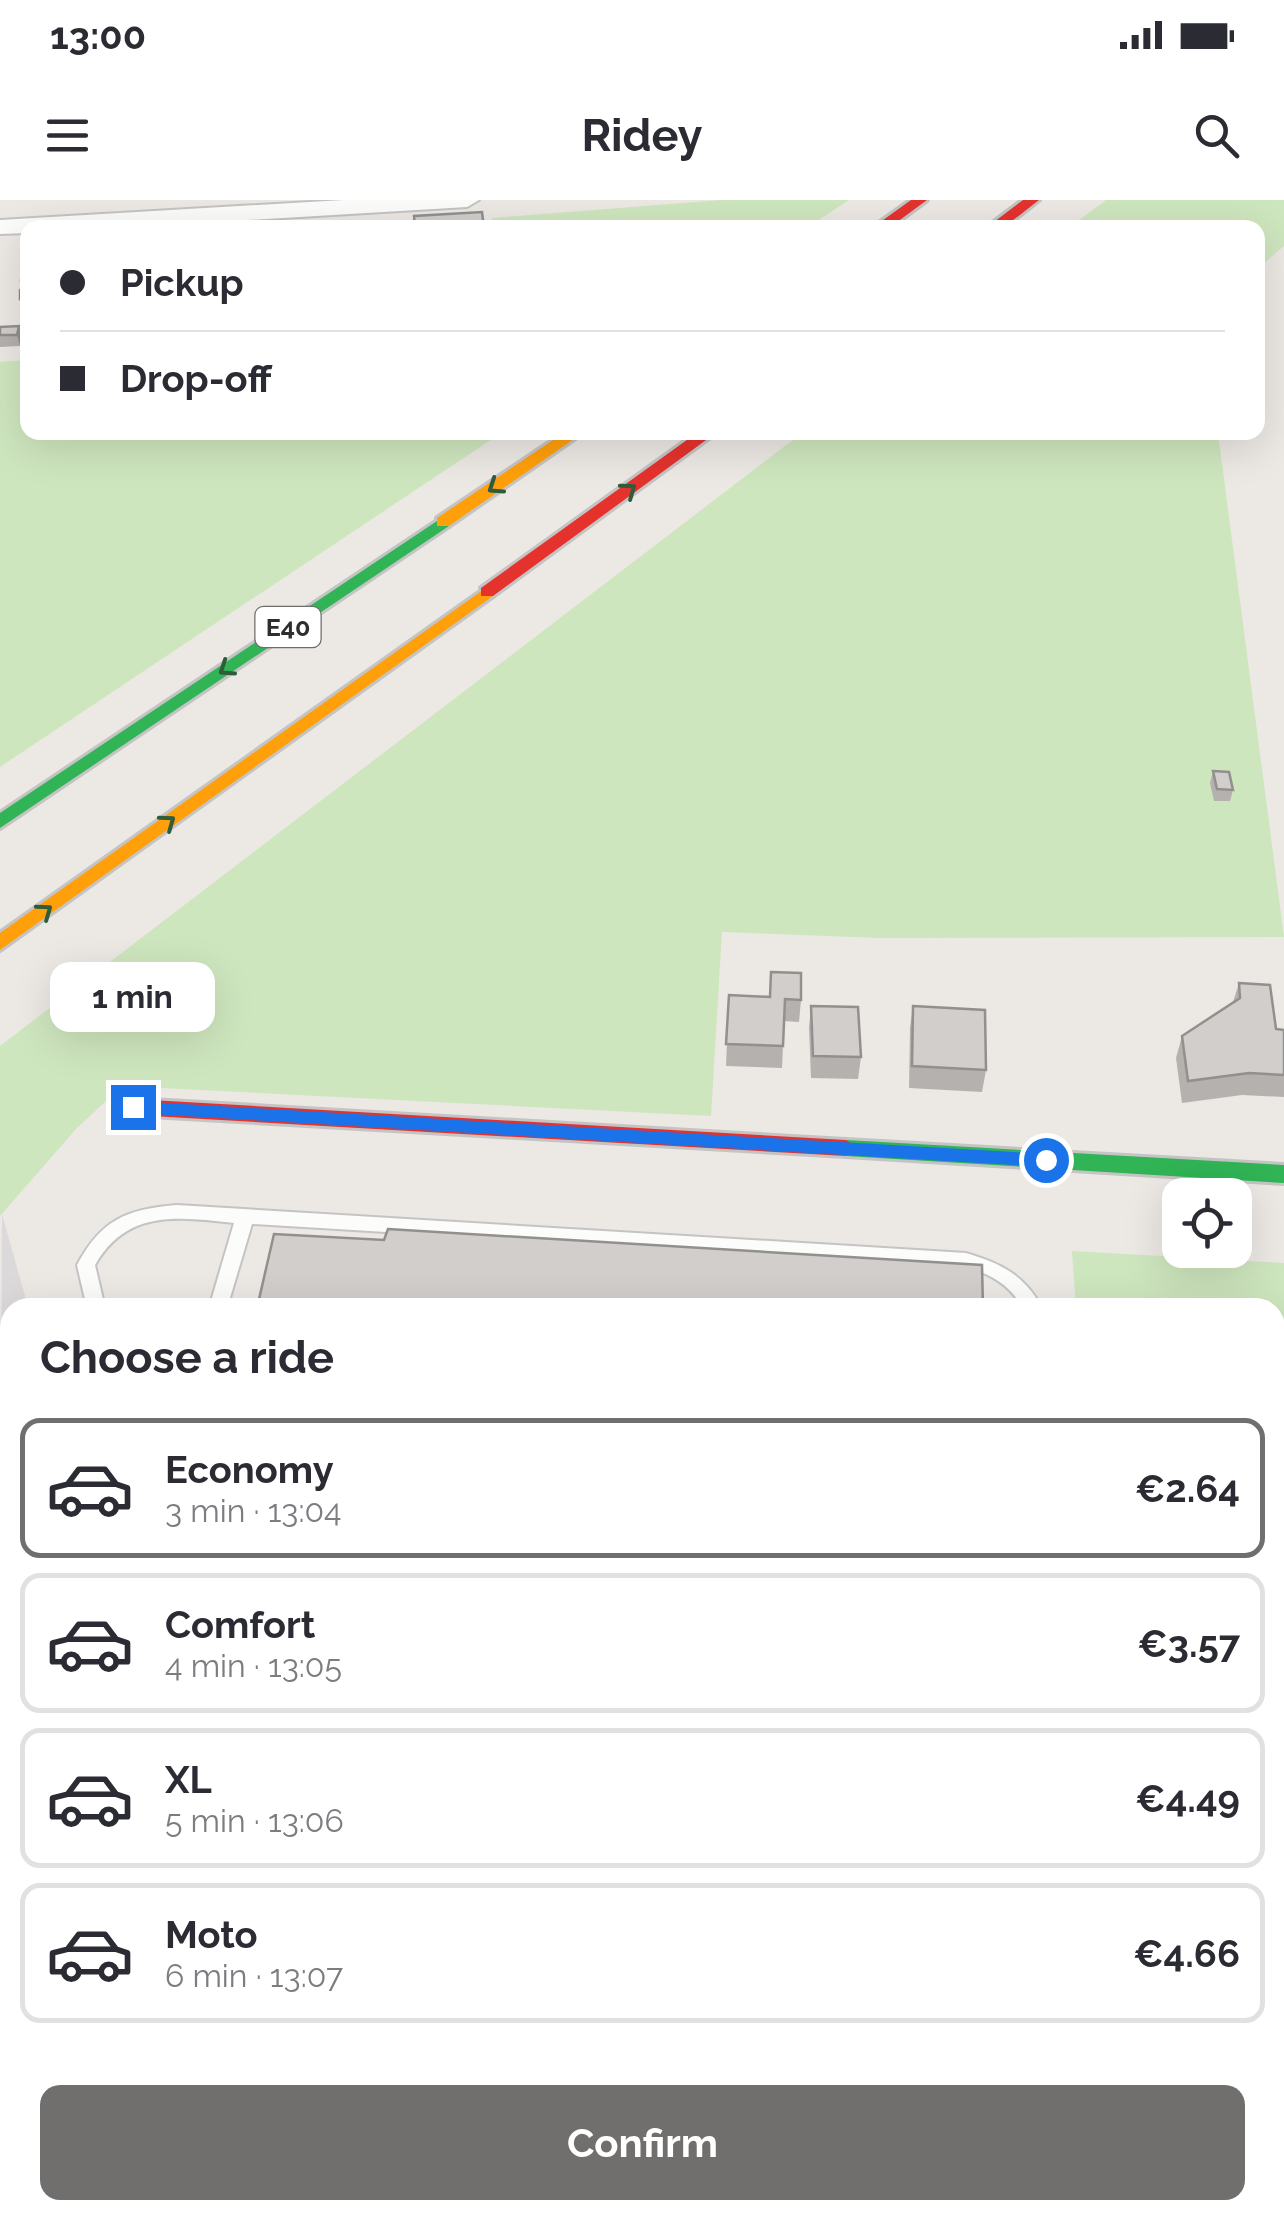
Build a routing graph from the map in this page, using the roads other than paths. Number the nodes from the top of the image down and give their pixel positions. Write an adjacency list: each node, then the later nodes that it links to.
1 (466, 200): 4 (street)
2 (920, 200): 6 (main road)
3 (1032, 200): 7 (main road)
4 (183, 215): 5 (street)
5 (107, 220)
6 (891, 220)
7 (1005, 220)
8 (564, 440): 10 (main road, E40, one-way to 10)
9 (698, 440): 11 (main road, one-way to 9)
10 (0, 822)
11 (0, 943)
12 (133, 1107): 13 (main road)
13 (1284, 1174)
14 (246, 1216): 15 (lane); 16 (lane); 17 (lane)
15 (94, 1298)
16 (221, 1298)
17 (1026, 1298)

